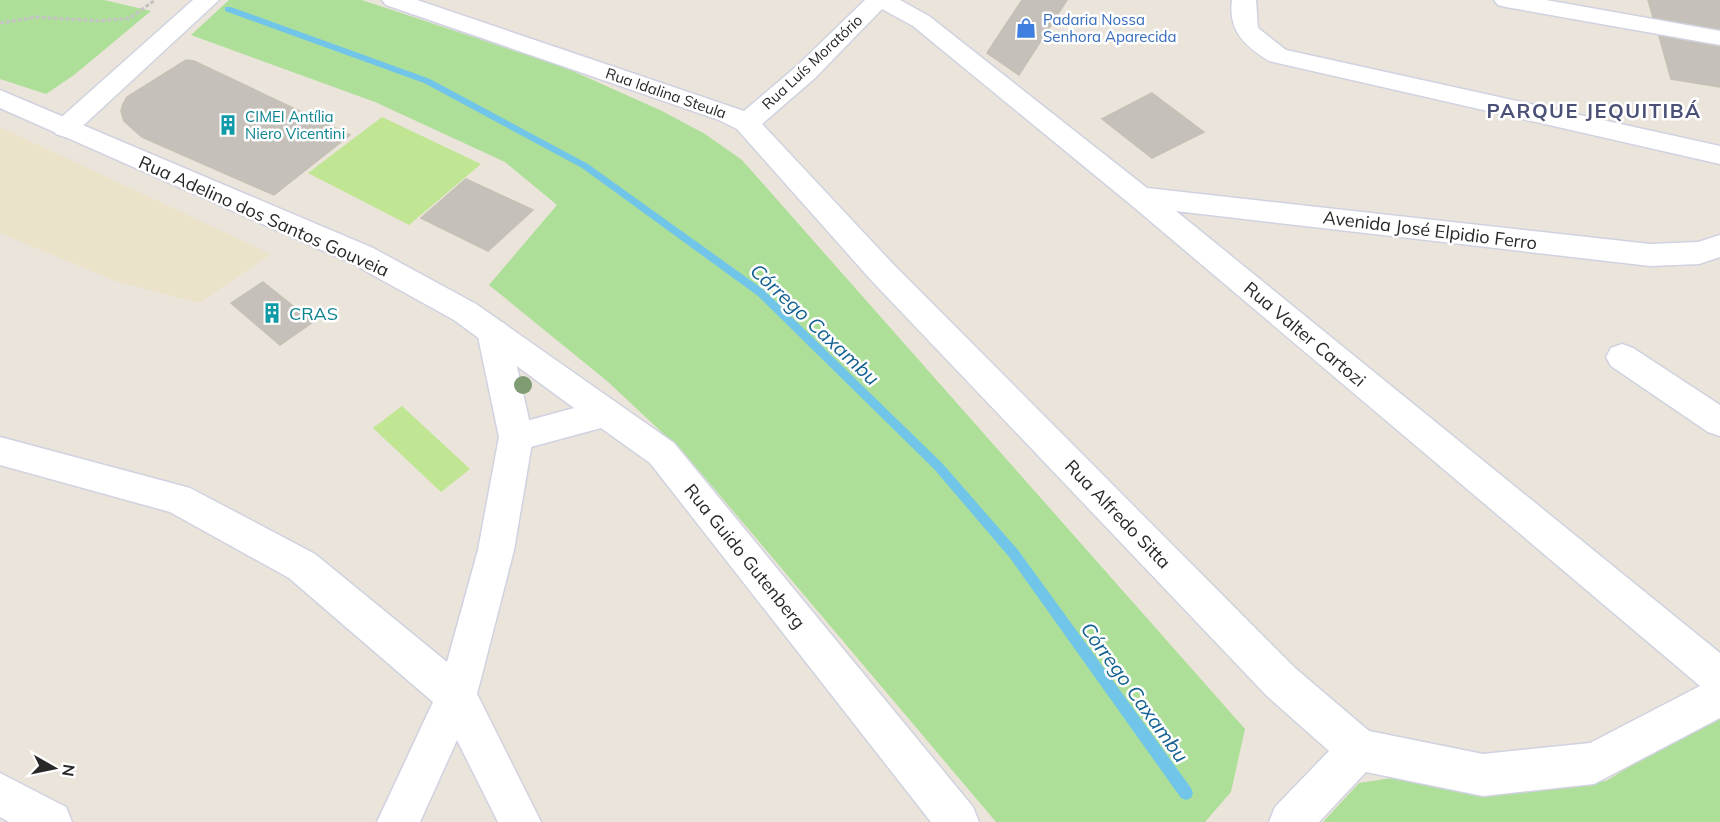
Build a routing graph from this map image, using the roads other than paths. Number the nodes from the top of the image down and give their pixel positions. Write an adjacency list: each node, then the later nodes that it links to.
1 (207, 0): 10 (street)
2 (394, 0): 9 (street, Rua Idalina Steula)
3 (878, 0): 9 (street, Rua Luís Moratório)
4 (883, 0): 12 (street, Rua Valter Cartozi)
5 (1244, 0): 11 (street)
6 (1506, 0): 7 (street)
7 (1720, 38)
8 (0, 98): 10 (street, Rua Adelino dos Santos Gouveia)
9 (746, 123): 14 (street, Rua Idalina Steula)
10 (65, 128): 15 (street, Rua Adelino dos Santos Gouveia)
11 (1720, 155)
12 (1140, 197): 13 (street, Avenida José Elpidio Ferro); 21 (street, Rua Valter Cartozi)
13 (1720, 246)
14 (882, 272): 24 (street, Rua Alfredo Sitta)
15 (493, 332): 17 (street, Rua Guido Gutenberg); 19 (street)
16 (1622, 357): 18 (street)
17 (605, 413): 19 (street); 29 (street, Rua Guido Gutenberg)
18 (1720, 422)
19 (516, 437): 22 (street)
20 (0, 451): 22 (street)
21 (1720, 678)
22 (456, 696): 27 (street); 28 (street)
23 (1720, 697): 24 (street, Rua Alfredo Sitta)
24 (1359, 750): 30 (street)
25 (0, 794): 26 (street)
26 (51, 822)
27 (398, 822)
28 (520, 822)
29 (958, 822)
30 (1290, 822)

